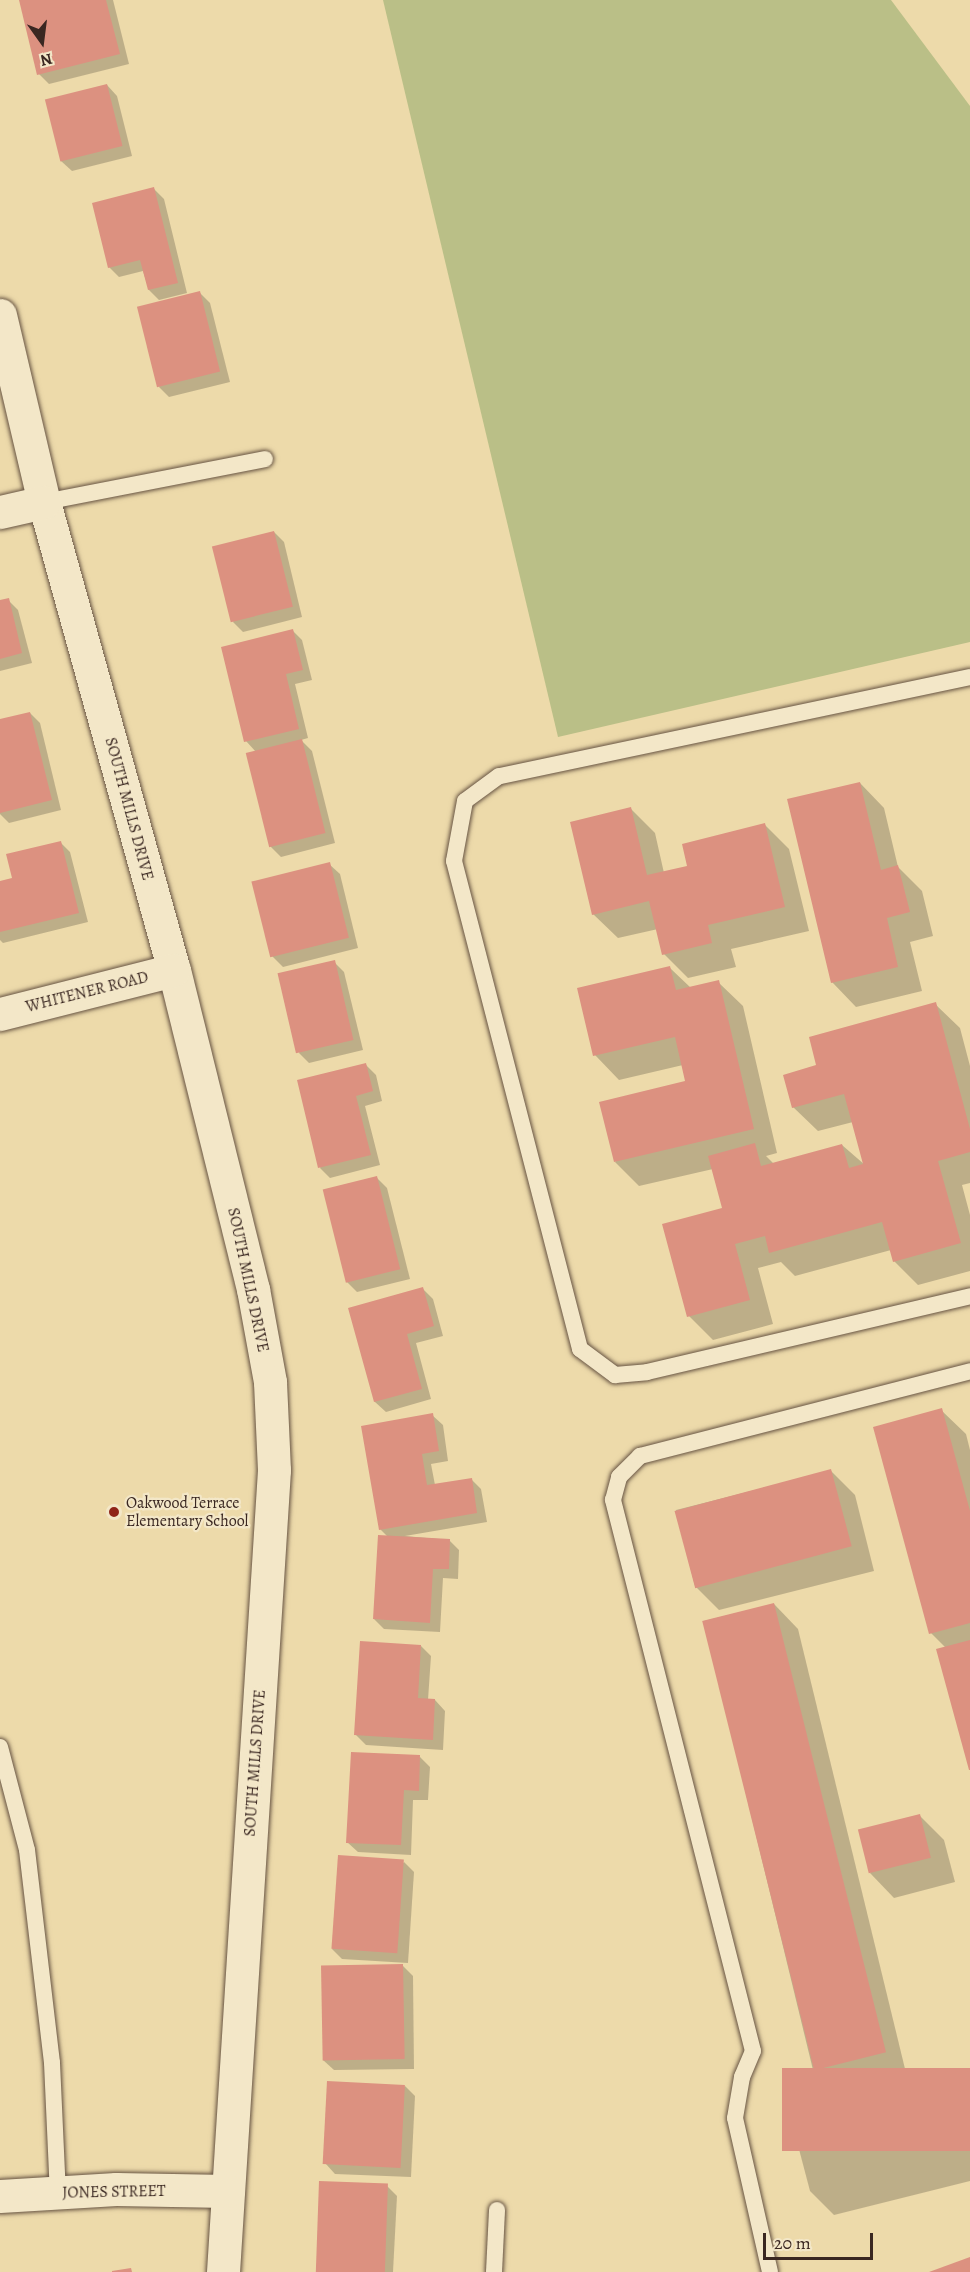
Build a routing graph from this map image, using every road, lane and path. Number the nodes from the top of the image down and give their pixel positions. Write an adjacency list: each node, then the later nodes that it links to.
1 (0, 315): 3 (street, SOUTH MILLS DRIVE)
2 (265, 459): 3 (lane)
3 (44, 501): 4 (street); 6 (street, SOUTH MILLS DRIVE)
4 (0, 512)
5 (970, 677): 8 (lane)
6 (174, 970): 7 (street, WHITENER ROAD); 11 (street, SOUTH MILLS DRIVE)
7 (0, 1014)
8 (970, 1296)
9 (970, 1371): 17 (lane)
10 (0, 1747): 12 (lane)
11 (228, 2191): 12 (street, JONES STREET); 15 (street, SOUTH MILLS DRIVE)
12 (58, 2193): 13 (street, JONES STREET)
13 (0, 2196)
14 (497, 2210): 16 (lane)
15 (223, 2272)
16 (494, 2272)
17 (770, 2272)

